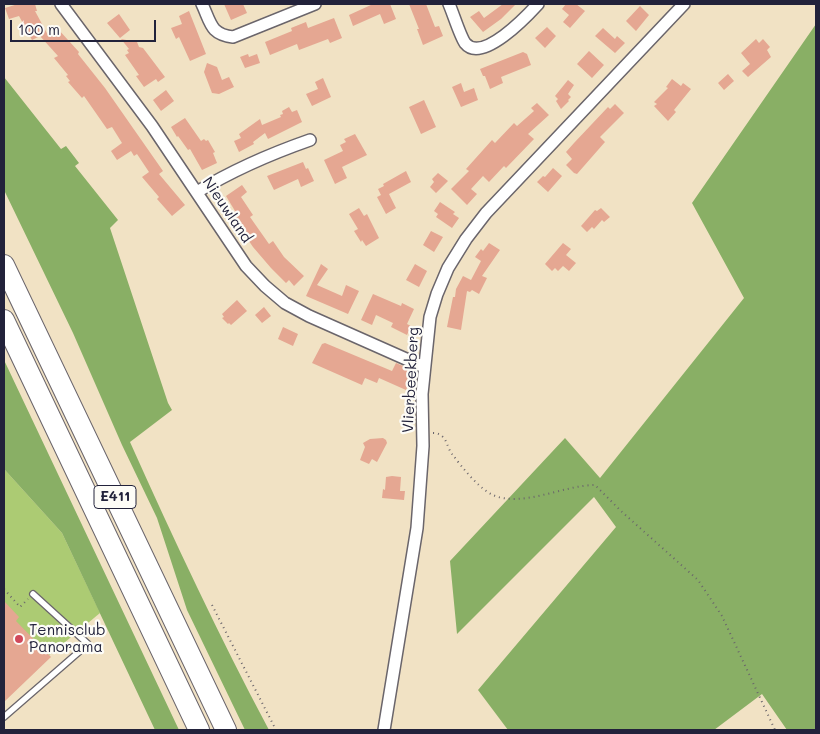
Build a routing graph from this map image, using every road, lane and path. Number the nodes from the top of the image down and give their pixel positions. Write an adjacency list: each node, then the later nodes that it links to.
1 (61, 4): 8 (street, Nieuwland)
2 (202, 4): 3 (street)
3 (315, 4)
4 (449, 4): 5 (street)
5 (538, 4)
6 (684, 4): 11 (street, Vlierbeekberg)
7 (310, 140): 8 (street)
8 (197, 192): 11 (street, Nieuwland)
9 (4, 265): 18 (highway, E411)
10 (4, 320): 17 (highway, E411)
11 (424, 366): 12 (street, Vlierbeekberg)
12 (423, 434): 20 (street, Vlierbeekberg); 21 (path)
13 (4, 588): 14 (path)
14 (33, 594): 16 (lane)
15 (212, 605): 19 (path)
16 (4, 717)
17 (199, 730)
18 (226, 730)
19 (276, 730)
20 (384, 730)
21 (775, 730)

